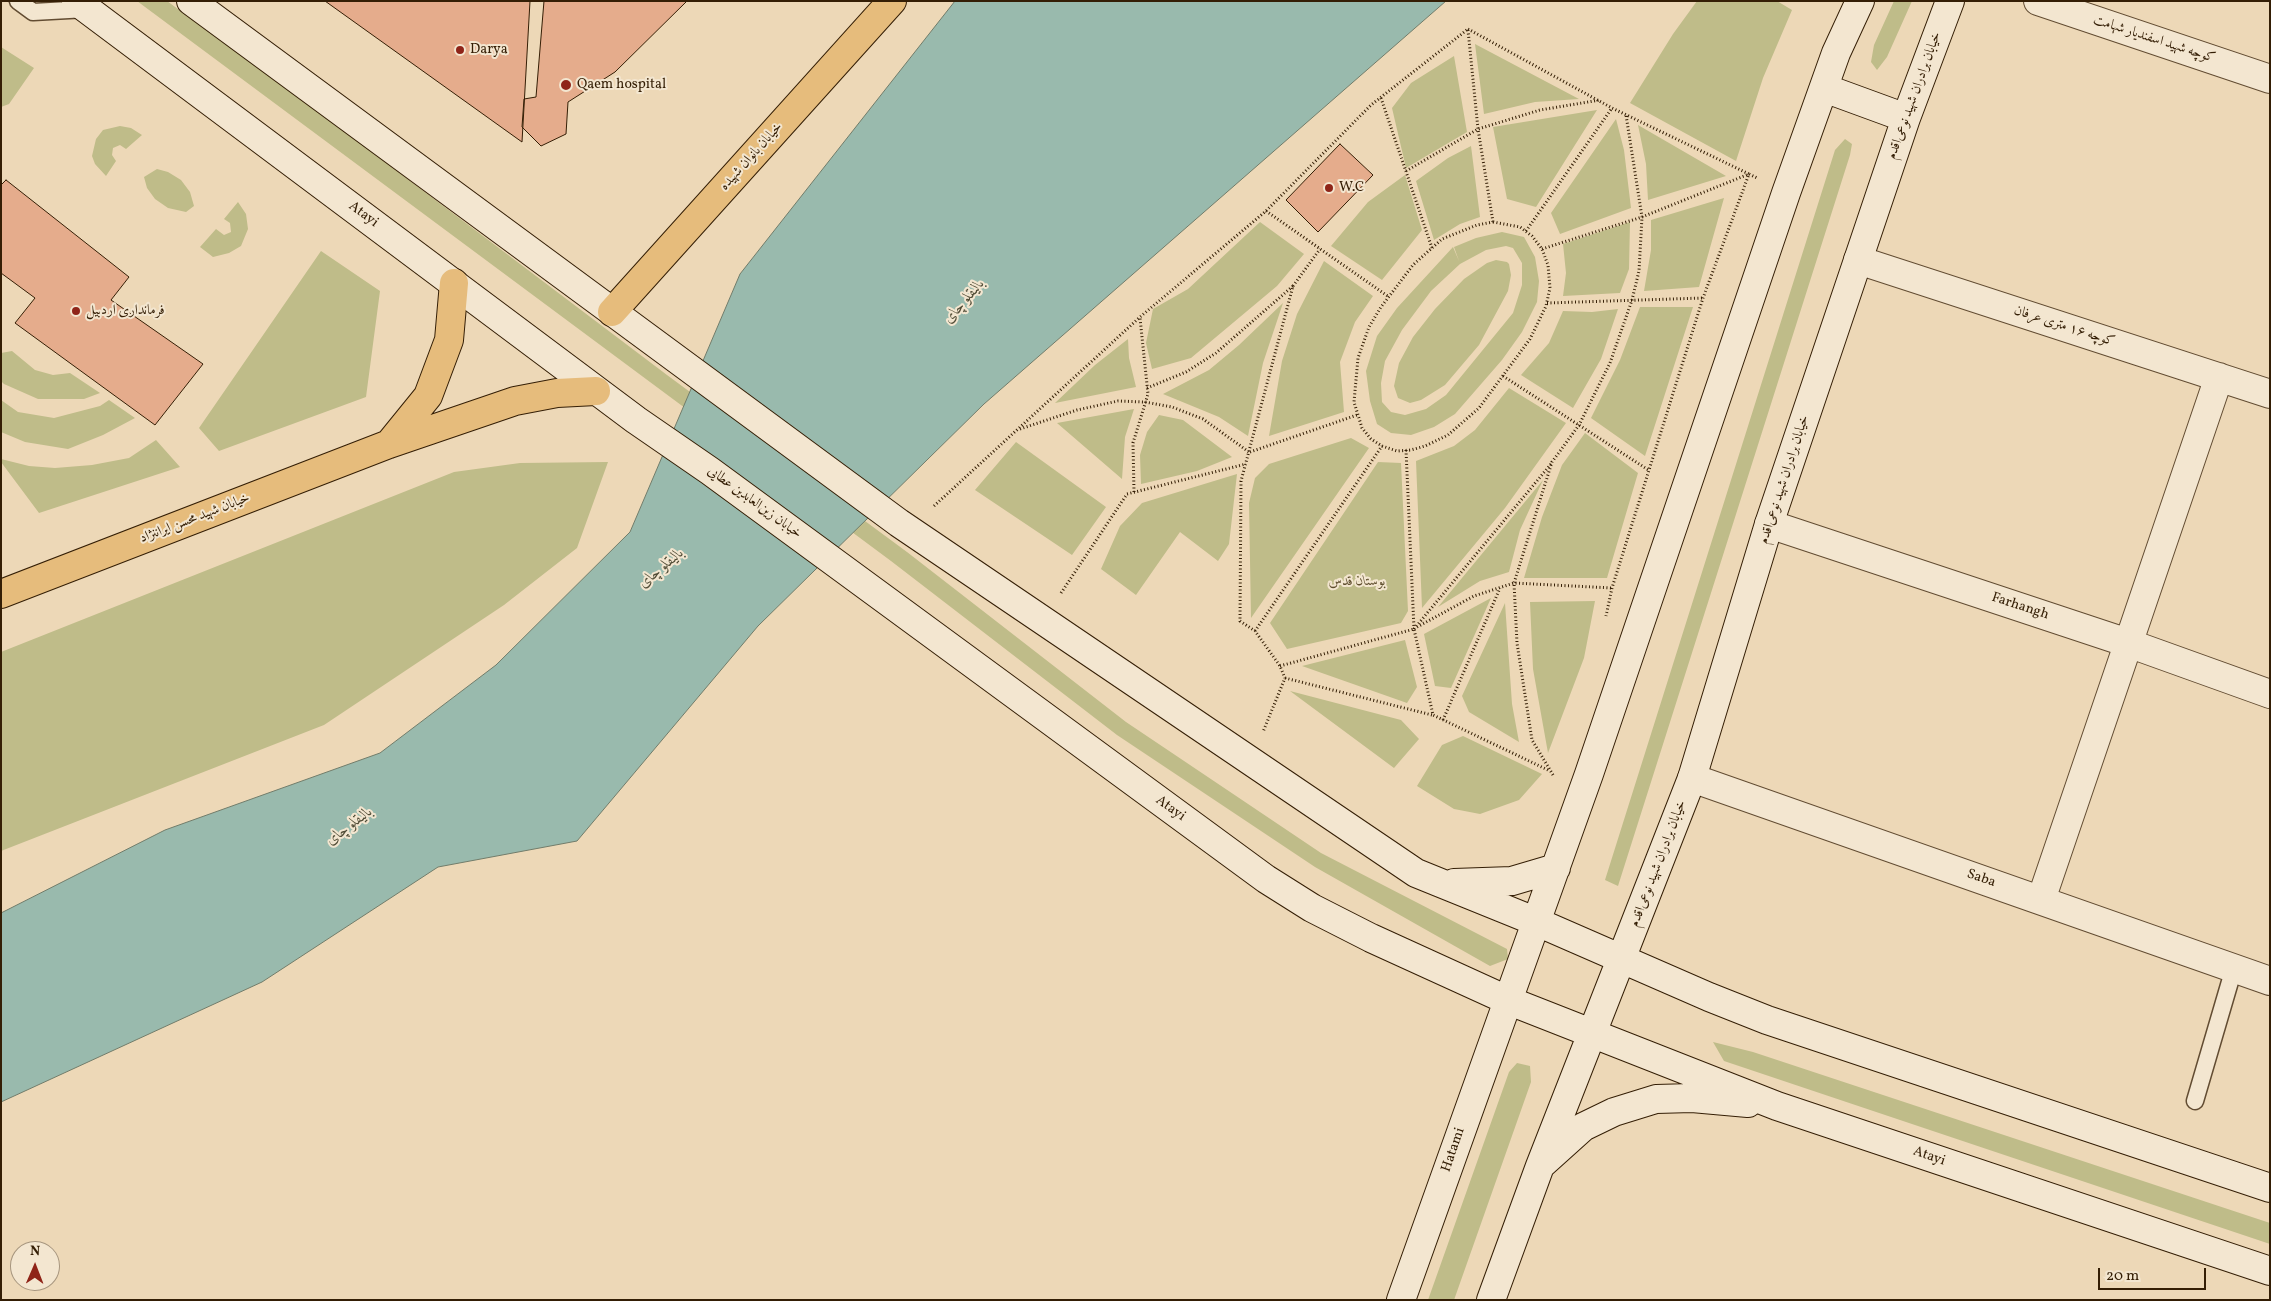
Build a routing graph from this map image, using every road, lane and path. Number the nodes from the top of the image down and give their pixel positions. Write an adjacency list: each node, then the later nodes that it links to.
1 (18, 1): 7 (lane)
2 (191, 1): 34 (main road)
3 (892, 1): 34 (main road, خیابان بانوان شهیده)
4 (1860, 1): 10 (main road)
5 (1950, 1): 15 (main road, خیابان برادران شهید نوعی‌اقدم)
6 (2038, 1): 9 (main road, کوچه شهید اسفندیار شهامت)
7 (81, 5): 28 (main road, Atayi)
8 (1468, 29): 11 (path); 12 (path); 16 (path)
9 (2270, 79)
10 (1824, 88): 15 (main road); 19 (main road)
11 (1381, 98): 17 (path); 20 (path)
12 (1600, 100): 13 (path); 16 (path)
13 (1612, 108): 14 (path); 23 (path)
14 (1626, 115): 18 (path); 21 (path)
15 (1906, 118): 27 (main road, خیابان برادران شهید نوعی‌اقدم)
16 (1478, 129): 17 (path); 22 (path)
17 (1406, 171): 24 (path)
18 (1750, 174): 19 (path); 21 (path); 31 (path)
19 (1786, 193): 75 (main road)
20 (1266, 211): 25 (path); 35 (path)
21 (1642, 217): 26 (path); 32 (path)
22 (1493, 222): 23 (path); 24 (path)
23 (1526, 231): 26 (path)
24 (1432, 248): 30 (path)
25 (1320, 249): 29 (path); 30 (path)
26 (1542, 250): 33 (path)
27 (1858, 260): 37 (main road, کوچه ۱۶ متری عرفان); 54 (main road, خیابان برادران شهید نوعی‌اقدم)
28 (454, 283): 39 (main road, Atayi); 46 (main road)
29 (1293, 286): 38 (path); 49 (path)
30 (1389, 297): 42 (path)
31 (1703, 298): 32 (path); 52 (path)
32 (1632, 300): 33 (path); 43 (path)
33 (1547, 302): 36 (path)
34 (612, 312): 55 (main road)
35 (1140, 317): 38 (path); 45 (path)
36 (1503, 376): 43 (path); 48 (path)
37 (2218, 377): 40 (main road, کوچه ۱۶ متری عرفان); 65 (main road)
38 (1147, 388): 41 (path)
39 (596, 391): 44 (main road, Atayi); 46 (main road, خیابان شهید محسن ایراننژاد)
40 (2270, 394)
41 (1145, 402): 45 (path); 49 (path); 53 (path)
42 (1357, 415): 47 (path); 49 (path)
43 (1579, 425): 50 (path); 52 (path)
44 (649, 430): 56 (main road, خیابان زین‌العابدین عطایی)
45 (1017, 430): 55 (path)
46 (390, 444): 60 (main road, خیابان شهید محسن ایراننژاد)
47 (1382, 446): 48 (path); 64 (path)
48 (1406, 450): 63 (path)
49 (1249, 452): 51 (path)
50 (1552, 462): 57 (path); 63 (path)
51 (1246, 464): 53 (path); 64 (path)
52 (1650, 470): 59 (path)
53 (1134, 492): 61 (path)
54 (1769, 524): 65 (main road, Farhangh); 74 (main road, خیابان برادران شهید نوعی‌اقدم)
55 (904, 526): 61 (main road)
56 (857, 579): 82 (main road, Atayi)
57 (1514, 583): 58 (path); 59 (path); 73 (path)
58 (1500, 588): 63 (path); 70 (path)
59 (1612, 588): 62 (path)
60 (1, 594)
61 (1042, 620): 71 (main road)
62 (1604, 625)
63 (1414, 629): 66 (path); 69 (path)
64 (1255, 631): 66 (path)
65 (2128, 643): 68 (main road, Farhangh); 77 (main road)
66 (1280, 666): 67 (path)
67 (1285, 678): 69 (path); 71 (path)
68 (2270, 694)
69 (1433, 715): 70 (path)
70 (1443, 720): 73 (path)
71 (1251, 761): 76 (main road)
72 (1556, 766): 73 (path)
73 (1551, 772)
74 (1692, 778): 77 (main road, Saba); 79 (main road, خیابان برادران شهید نوعی‌اقدم)
75 (1556, 868): 76 (main road); 78 (main road)
76 (1431, 879): 78 (main road)
77 (2041, 900): 80 (main road, Saba)
78 (1537, 922): 79 (main road); 82 (main road, Hatami)
79 (1622, 958): 83 (main road, خیابان برادران شهید نوعی‌اقدم); 87 (main road)
80 (2234, 968): 81 (main road, Saba); 84 (lane)
81 (2270, 980)
82 (1507, 1000): 83 (main road, Atayi); 89 (main road, Hatami)
83 (1592, 1033): 85 (main road, Atayi); 86 (main road)
84 (2195, 1100)
85 (1777, 1106): 86 (main road); 88 (main road, Atayi)
86 (1540, 1166): 90 (main road)
87 (2270, 1188)
88 (2270, 1271)
89 (1401, 1300)
90 (1492, 1300)

